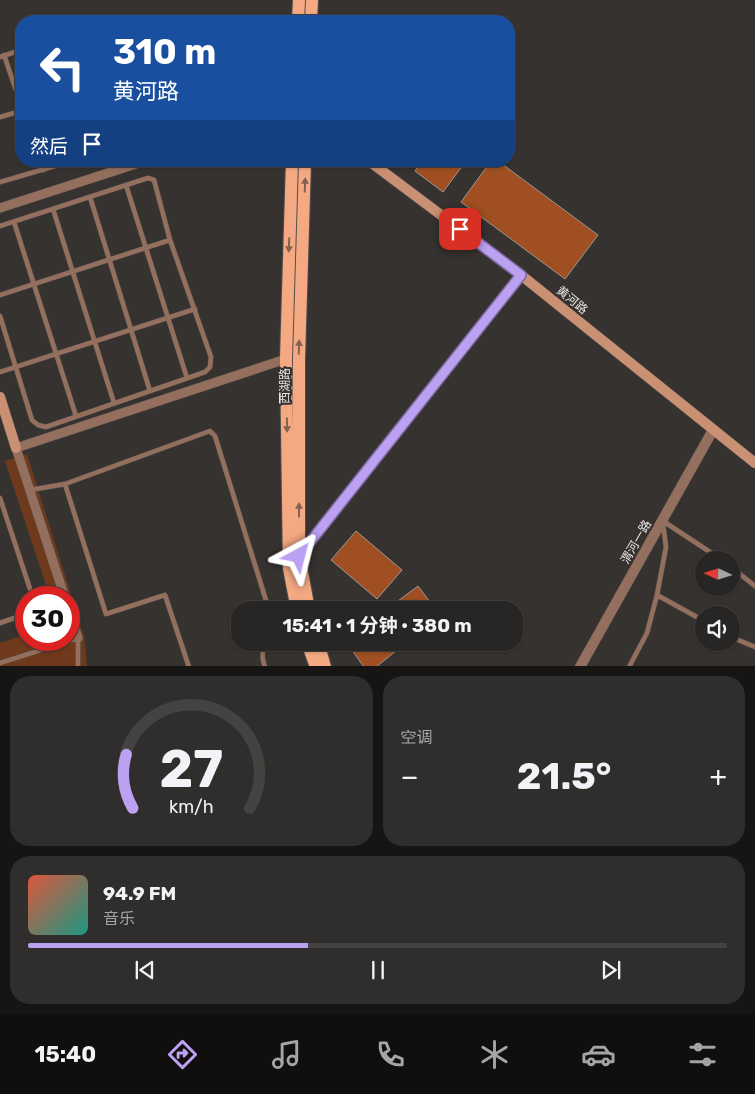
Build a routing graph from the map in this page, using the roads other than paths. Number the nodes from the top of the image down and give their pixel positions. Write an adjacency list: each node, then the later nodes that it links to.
1 (299, 0): 3 (main road)
2 (312, 0): 4 (main road)
3 (298, 15)
4 (311, 15)
5 (15, 52): 6 (lane)
6 (2, 56): 7 (lane)
7 (15, 90)
8 (15, 113): 9 (lane)
9 (0, 117)
10 (42, 167): 16 (lane)
11 (53, 167): 16 (lane)
12 (126, 167): 20 (street)
13 (292, 167): 37 (main road, 西湖路, one-way to 37)
14 (306, 167): 54 (main road, 西湖路, one-way to 14)
15 (378, 167): 28 (main road, 黄河路)
16 (43, 170): 17 (lane)
17 (0, 181)
18 (126, 185): 19 (lane); 24 (lane); 25 (lane)
19 (90, 197): 21 (lane); 26 (lane)
20 (0, 208)
21 (53, 209): 22 (lane); 27 (lane)
22 (14, 222): 23 (lane); 29 (lane)
23 (0, 226)
24 (170, 240): 25 (lane); 31 (lane)
25 (146, 248): 26 (lane); 33 (lane)
26 (109, 259): 27 (lane); 34 (lane)
27 (73, 271): 29 (lane); 35 (lane)
28 (521, 275): 46 (main road, 黄河路); 54 (street)
29 (34, 284): 30 (lane); 36 (lane)
30 (0, 294)
31 (195, 309): 33 (lane); 40 (lane)
32 (0, 316): 38 (lane)
33 (168, 318): 34 (lane); 40 (lane)
34 (131, 330): 35 (lane); 41 (lane)
35 (94, 342): 36 (lane); 43 (lane)
36 (56, 354): 38 (lane); 44 (lane)
37 (286, 359): 47 (street); 55 (main road, 西湖路, one-way to 55)
38 (16, 367): 39 (lane); 44 (lane)
39 (0, 372)
40 (188, 378): 41 (lane)
41 (150, 391): 43 (lane)
42 (0, 397): 47 (main road)
43 (114, 403): 44 (lane)
44 (76, 416)
45 (0, 417): 47 (main road)
46 (713, 430): 48 (main road, 黄河路); 52 (street, 渭河一路)
47 (16, 448): 50 (street)
48 (755, 463)
49 (65, 484): 50 (lane); 61 (lane); 76 (lane)
50 (29, 490): 58 (street)
51 (0, 498): 57 (lane)
52 (662, 521): 53 (lane); 60 (lane); 80 (street, 渭河一路)
53 (708, 551)
54 (299, 556): 55 (street); 63 (main road, 西湖路)
55 (289, 568): 62 (main road, 西湖路)
56 (740, 574): 59 (lane)
57 (29, 586)
58 (61, 586)
59 (755, 586)
60 (657, 595): 64 (lane); 81 (lane)
61 (266, 601)
62 (295, 601)
63 (307, 601)
64 (695, 616)
65 (15, 617): 66 (lane)
66 (0, 622)
67 (740, 641): 68 (lane)
68 (755, 647)
69 (37, 651): 74 (lane)
70 (78, 651): 75 (lane)
71 (263, 651): 77 (lane)
72 (310, 651): 78 (main road)
73 (321, 651): 79 (main road)
74 (0, 663)
75 (78, 666)
76 (189, 666)
77 (265, 666)
78 (316, 666)
79 (325, 666)
80 (580, 666)
81 (629, 666)

